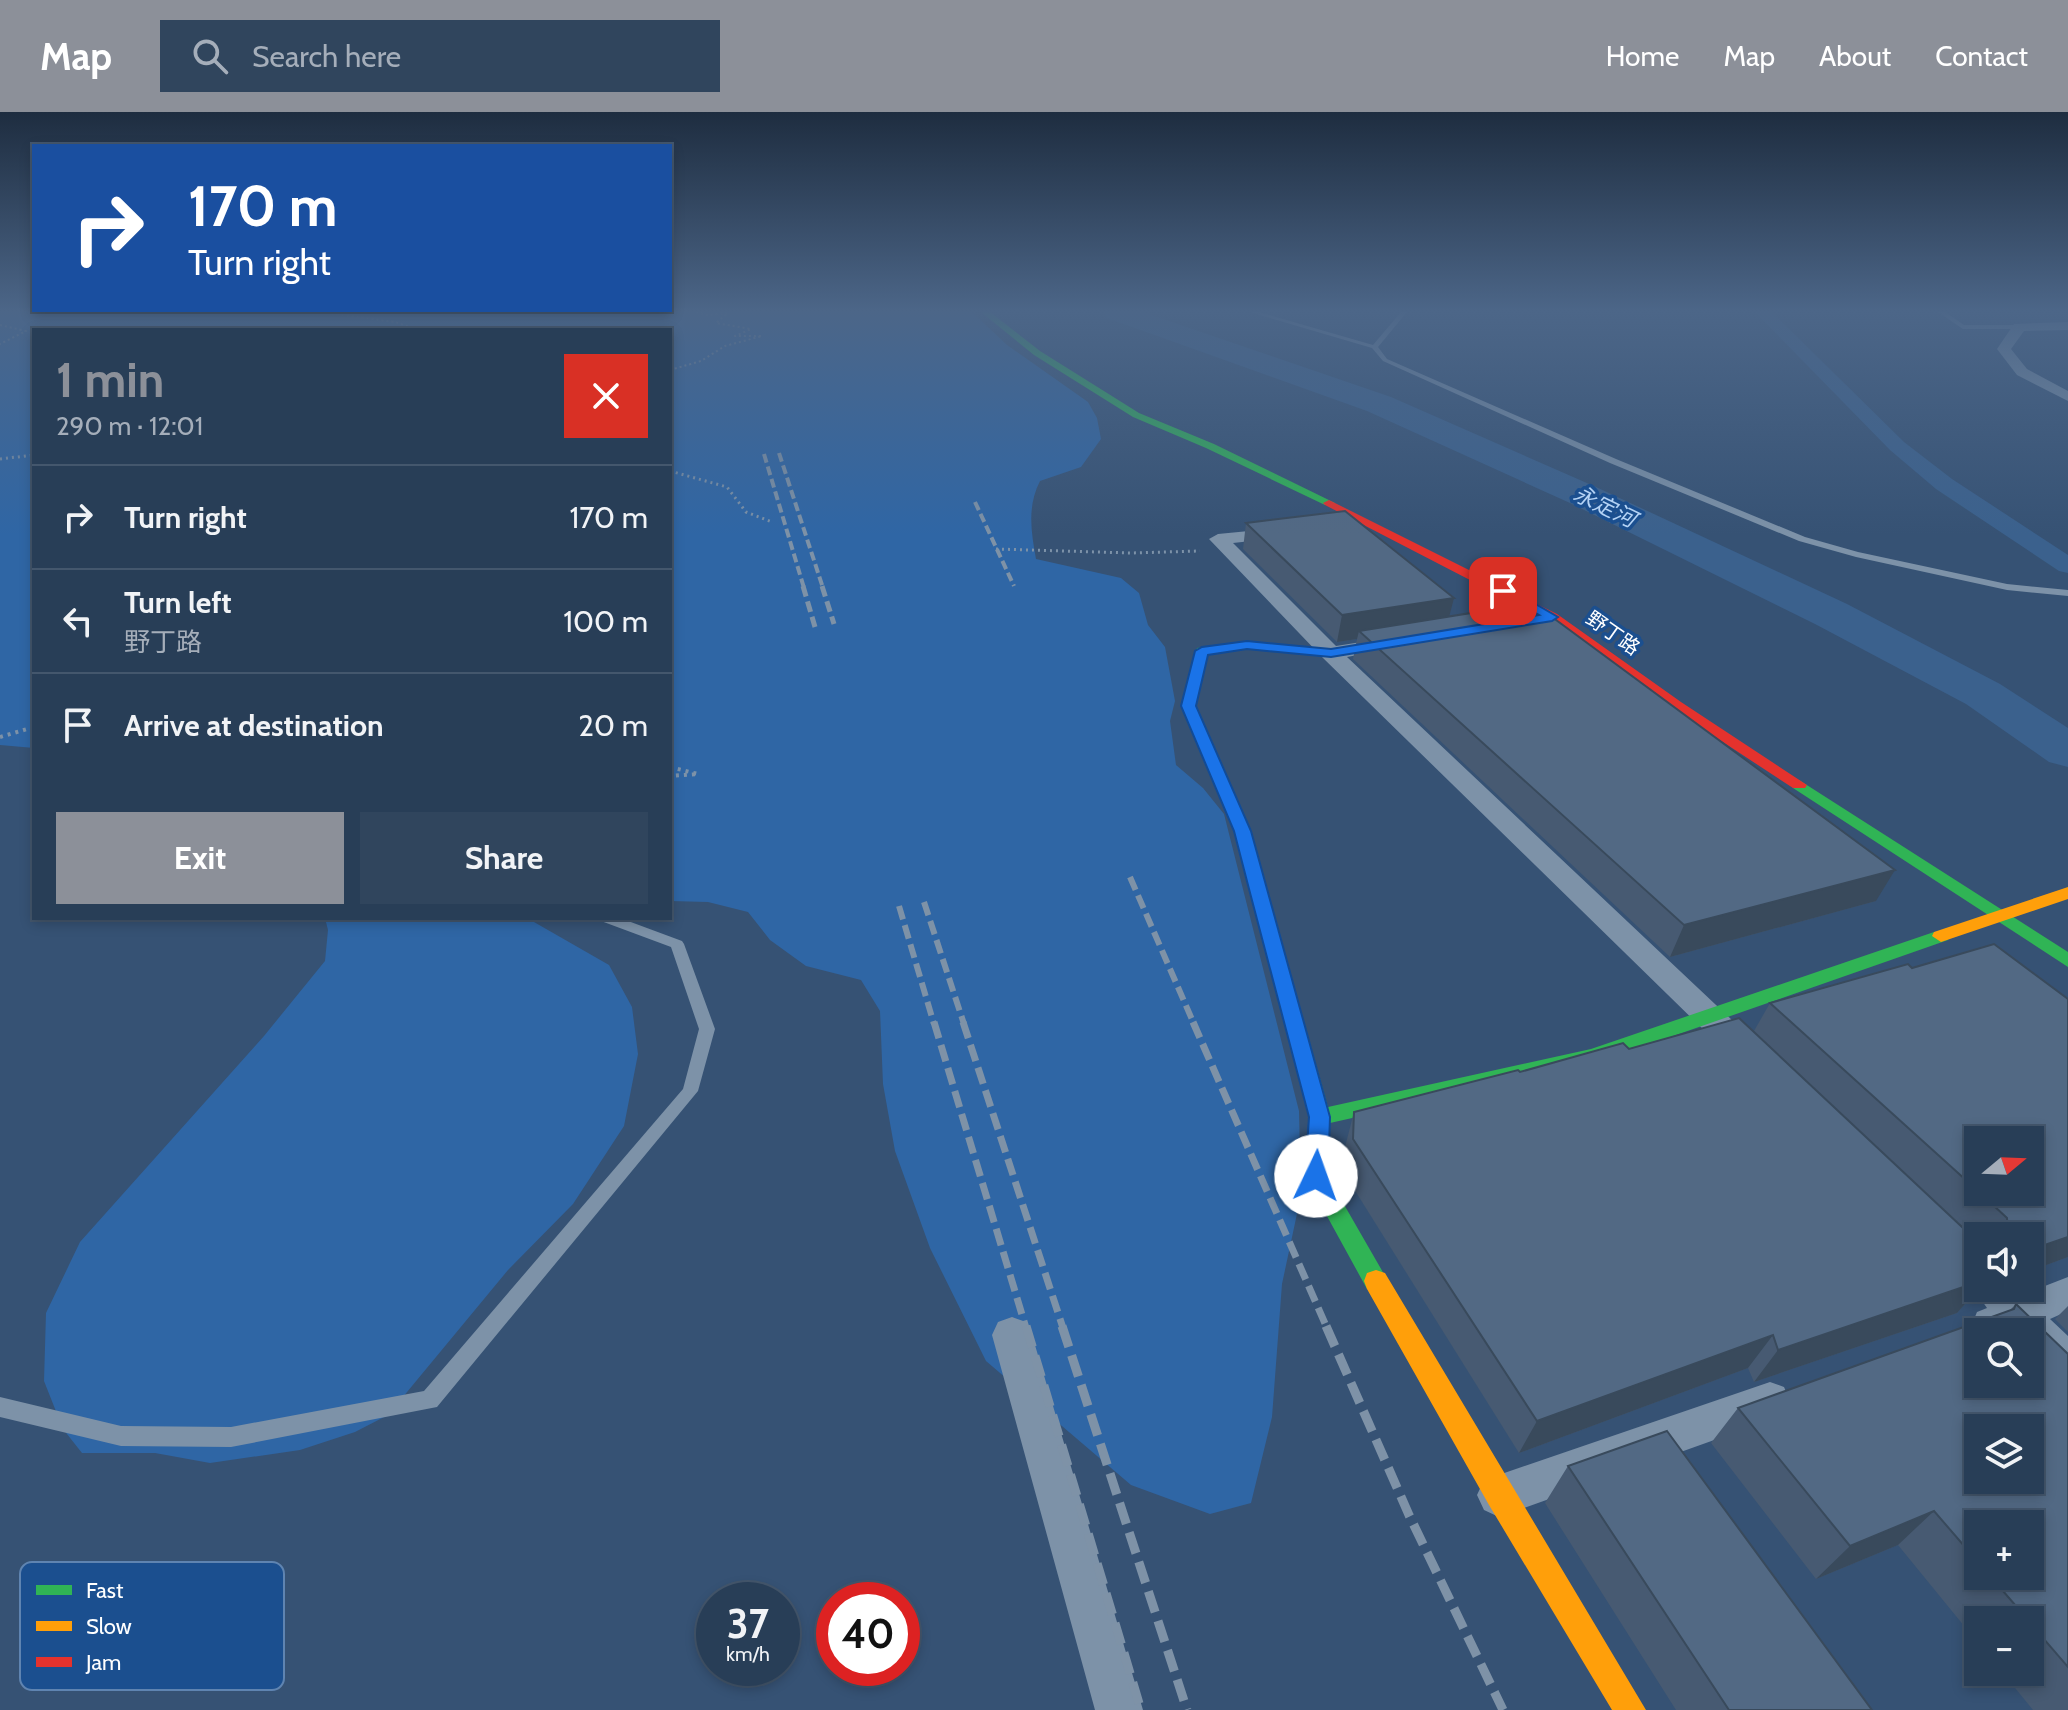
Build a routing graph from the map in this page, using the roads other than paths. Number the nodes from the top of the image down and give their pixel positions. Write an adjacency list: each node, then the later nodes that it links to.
1 (1091, 387): 3 (main road, 野丁路)
2 (1445, 387): 6 (lane)
3 (1374, 525): 4 (street); 7 (main road, 野丁路)
4 (1343, 528)
5 (1296, 532): 10 (street)
6 (2068, 593)
7 (1552, 617): 8 (street); 12 (main road, 野丁路)
8 (1508, 624)
9 (1419, 638): 10 (street)
10 (1331, 653): 15 (street); 17 (main road)
11 (2068, 893): 12 (main road)
12 (2007, 912): 14 (main road, 野丁路); 15 (main road)
13 (611, 920): 26 (lane)
14 (2068, 961)
15 (1709, 1017): 16 (street); 17 (main road)
16 (1743, 1049)
17 (1320, 1117): 27 (main road)
18 (2068, 1294): 19 (street)
19 (2044, 1297)
20 (2004, 1302): 23 (street)
21 (2006, 1302): 24 (street)
22 (1012, 1335): 28 (street)
23 (1959, 1335)
24 (2068, 1363)
25 (1811, 1386): 27 (street)
26 (0, 1407)
27 (1499, 1495): 29 (main road)
28 (1119, 1710)
29 (1630, 1710)

